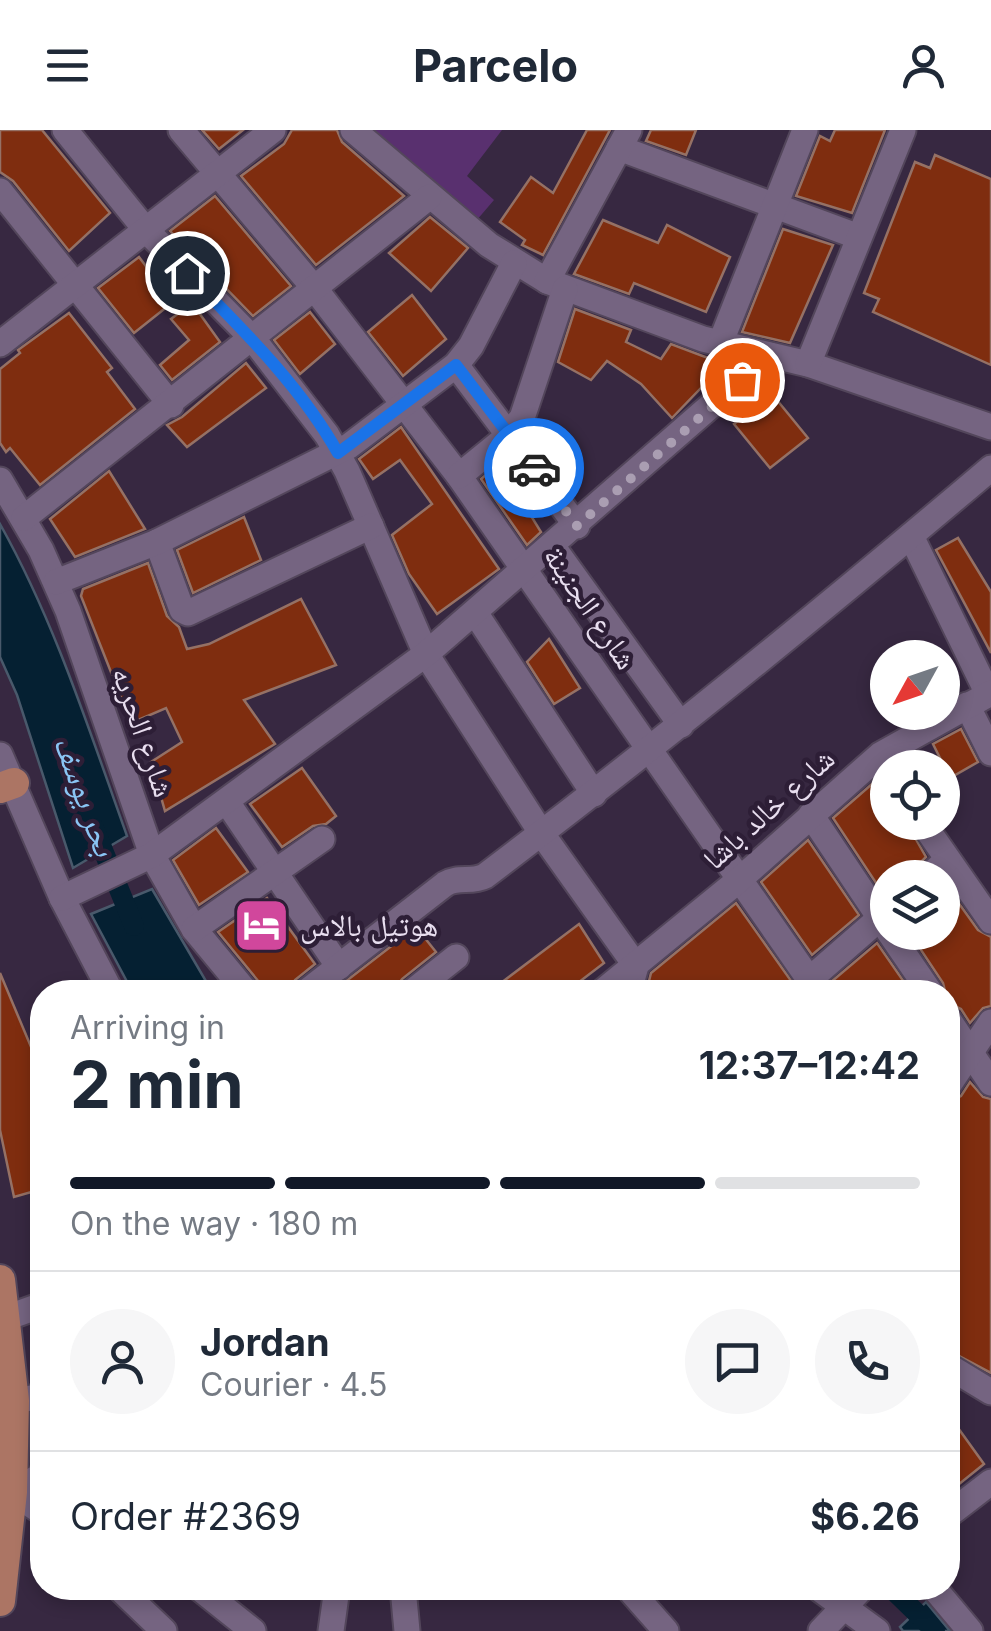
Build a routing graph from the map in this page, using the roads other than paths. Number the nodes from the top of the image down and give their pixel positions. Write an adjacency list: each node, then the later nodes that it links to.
1 (65, 130): 12 (street)
2 (181, 130): 8 (street, شارع الجنينة)
3 (273, 130): 8 (street)
4 (353, 130): 10 (street)
5 (805, 130): 11 (street)
6 (903, 130): 13 (street)
7 (624, 139): 11 (street); 16 (street)
8 (218, 173): 12 (street); 17 (street, شارع الجنينة)
9 (0, 191): 15 (street)
10 (429, 197): 14 (street); 17 (street)
11 (774, 206): 13 (street); 20 (street)
12 (145, 229): 15 (street); 18 (street)
13 (859, 238): 22 (street)
14 (514, 262): 16 (street); 23 (street)
15 (74, 284): 19 (street); 24 (street)
16 (556, 285): 20 (street); 27 (street)
17 (315, 289): 18 (street); 25 (street, شارع الجنينة)
18 (253, 339): 24 (street); 28 (street)
19 (0, 344)
20 (720, 344): 21 (street)
21 (769, 355): 22 (street); 34 (street)
22 (808, 364): 26 (street)
23 (456, 365): 25 (street); 27 (street)
24 (171, 404): 32 (street)
25 (404, 405): 28 (street); 30 (street, شارع الجنينة)
26 (988, 426)
27 (509, 434): 30 (street); 34 (street)
28 (338, 453): 33 (street); 36 (street)
29 (991, 468): 35 (street)
30 (459, 476): 38 (street, شارع الجنينة)
31 (0, 480): 32 (street, شارع الحريه)
32 (24, 518): 39 (street, شارع الحريه)
33 (371, 526): 36 (street); 41 (street)
34 (577, 526): 37 (street)
35 (911, 536): 42 (street); 43 (street)
36 (157, 542): 39 (street)
37 (552, 547): 38 (street); 43 (street)
38 (526, 570): 40 (street); 45 (street, شارع الجنينة)
39 (56, 582): 55 (street, شارع الحريه)
40 (476, 614): 41 (street); 49 (street)
41 (426, 654): 50 (street); 52 (street)
42 (982, 697): 44 (street, شارع خالد باشا); 46 (street)
43 (681, 725): 45 (street)
44 (902, 750)
45 (648, 752): 49 (street); 59 (street, شارع الجنينة)
46 (991, 753)
47 (870, 772): 51 (street, شارع خالد باشا)
48 (5, 775): 60 (street)
49 (594, 794): 52 (street)
50 (227, 802): 55 (street); 57 (street)
51 (811, 815): 59 (street, شارع خالد باشا); 61 (street)
52 (542, 834): 67 (street); 68 (street)
53 (322, 838): 57 (street)
54 (934, 840): 56 (street)
55 (152, 855): 60 (street); 63 (street, شارع الحريه)
56 (948, 860)
57 (274, 872): 63 (street); 68 (street)
58 (960, 877): 62 (street)
59 (739, 880): 67 (street, شارع خالد باشا); 75 (street, شارع الجنينة)
60 (62, 898): 69 (street)
61 (870, 900)
62 (991, 921)
63 (194, 929): 70 (street, شارع الحريه)
64 (870, 937): 76 (street)
65 (899, 950): 77 (street)
66 (456, 957): 72 (street)
67 (636, 966): 73 (street, شارع خالد باشا); 74 (street)
68 (339, 967): 71 (street)
69 (106, 980)
70 (236, 980)
71 (322, 980)
72 (427, 980)
73 (618, 980)
74 (632, 980)
75 (809, 980)
76 (820, 980)
77 (913, 980)
78 (991, 1022): 80 (street)
79 (960, 1036): 80 (street)
80 (971, 1053): 81 (street); 82 (street)
81 (960, 1069)
82 (991, 1083)
83 (0, 1280): 85 (main road)
84 (30, 1309): 85 (street)
85 (6, 1318): 88 (main road)
86 (960, 1373): 87 (street)
87 (991, 1392)
88 (28, 1398): 91 (main road)
89 (30, 1481): 91 (street)
90 (991, 1482): 93 (street)
91 (12, 1492): 92 (street); 102 (main road)
92 (30, 1504)
93 (960, 1505)
94 (132, 1600): 104 (street)
95 (213, 1600): 105 (street)
96 (335, 1600): 106 (street)
97 (404, 1600): 107 (street)
98 (637, 1600): 103 (street)
99 (849, 1600): 108 (street)
100 (856, 1600): 109 (street)
101 (944, 1600): 110 (street)
102 (0, 1601)
103 (657, 1628)
104 (164, 1631)
105 (253, 1631)
106 (331, 1631)
107 (407, 1631)
108 (820, 1631)
109 (876, 1631)
110 (970, 1631)

